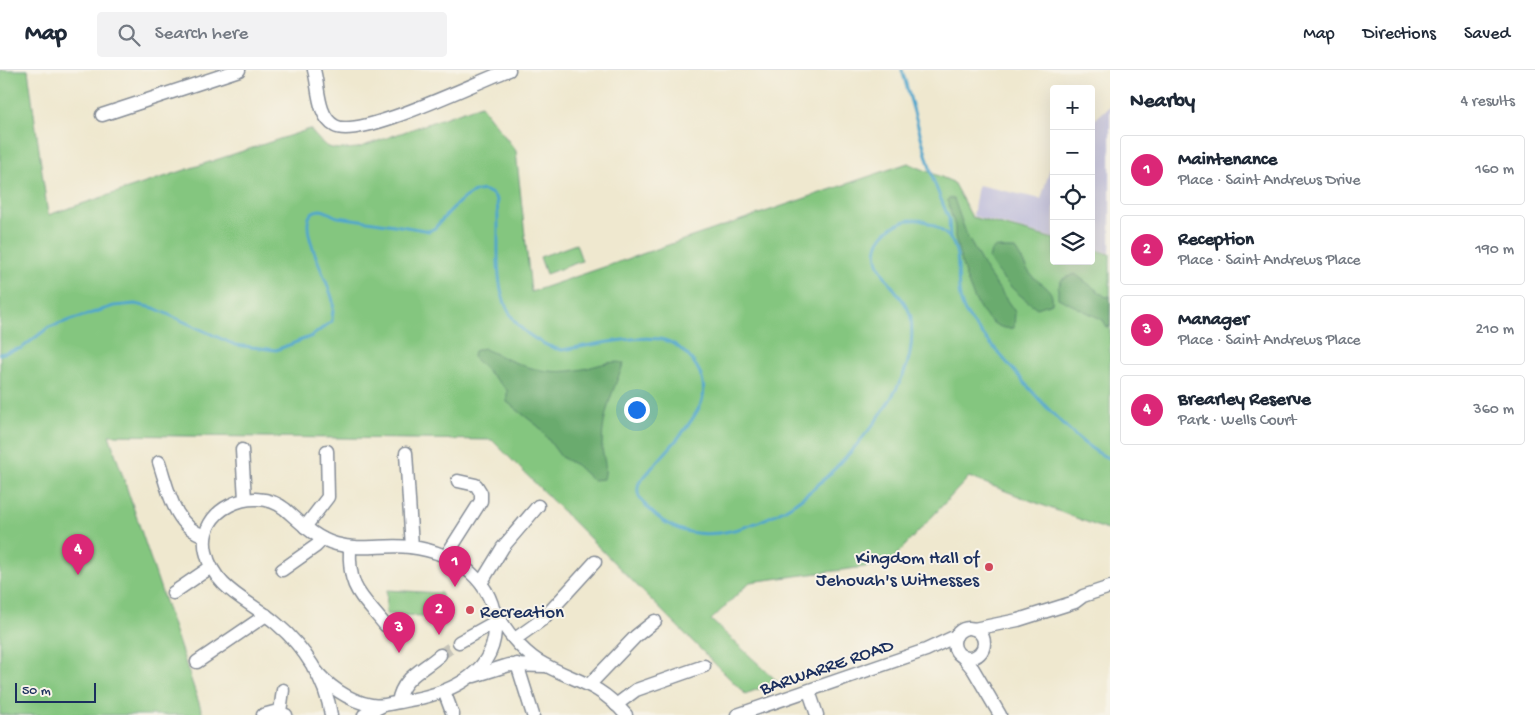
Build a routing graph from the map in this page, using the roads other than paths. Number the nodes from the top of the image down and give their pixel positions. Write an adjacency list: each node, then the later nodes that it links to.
1 (239, 70): 4 (street)
2 (314, 70): 3 (street)
3 (509, 70)
4 (102, 115)
5 (242, 450): 10 (street)
6 (327, 451): 12 (street)
7 (406, 453): 16 (street)
8 (159, 462): 13 (street)
9 (458, 481): 17 (street)
10 (245, 499): 12 (street); 13 (street)
11 (538, 506): 21 (street)
12 (304, 527): 14 (street)
13 (205, 536): 19 (street)
14 (323, 539): 15 (street); 20 (street)
15 (350, 547): 16 (street); 29 (street)
16 (412, 547): 17 (street)
17 (446, 556): 21 (street)
18 (595, 562): 32 (street)
19 (211, 567): 23 (street); 25 (street)
20 (282, 570)
21 (481, 583): 24 (street)
22 (1110, 587): 26 (street)
23 (172, 593)
24 (492, 603): 28 (street); 32 (street)
25 (266, 615): 38 (street); 41 (street)
26 (1018, 620): 30 (street); 34 (street)
27 (655, 621): 44 (street)
28 (495, 622): 33 (street); 43 (street)
29 (385, 625)
30 (974, 629): 31 (street); 34 (street)
31 (956, 636): 35 (street, BARWARRE ROAD); 36 (street)
32 (515, 639): 42 (street)
33 (458, 642)
34 (982, 648): 36 (street); 49 (street)
35 (926, 650): 36 (street, BARWARRE ROAD); 47 (street, BARWARRE ROAD)
36 (960, 654): 49 (street)
37 (440, 655): 48 (street)
38 (197, 662)
39 (517, 664): 42 (street); 43 (street); 56 (street)
40 (704, 666): 50 (street)
41 (313, 667): 48 (street); 53 (street)
42 (554, 668): 44 (street)
43 (468, 678): 46 (street)
44 (590, 684): 50 (street)
45 (283, 690): 51 (street)
46 (444, 691): 48 (street); 55 (street)
47 (808, 691): 58 (street, BARWARRE ROAD); 59 (street)
48 (393, 703): 54 (street)
49 (992, 704): 60 (street)
50 (617, 710): 57 (street)
51 (283, 714): 52 (street)
52 (263, 715)
53 (330, 715)
54 (364, 715)
55 (453, 715)
56 (533, 715)
57 (626, 715)
58 (737, 715)
59 (817, 715)
60 (1000, 715)

